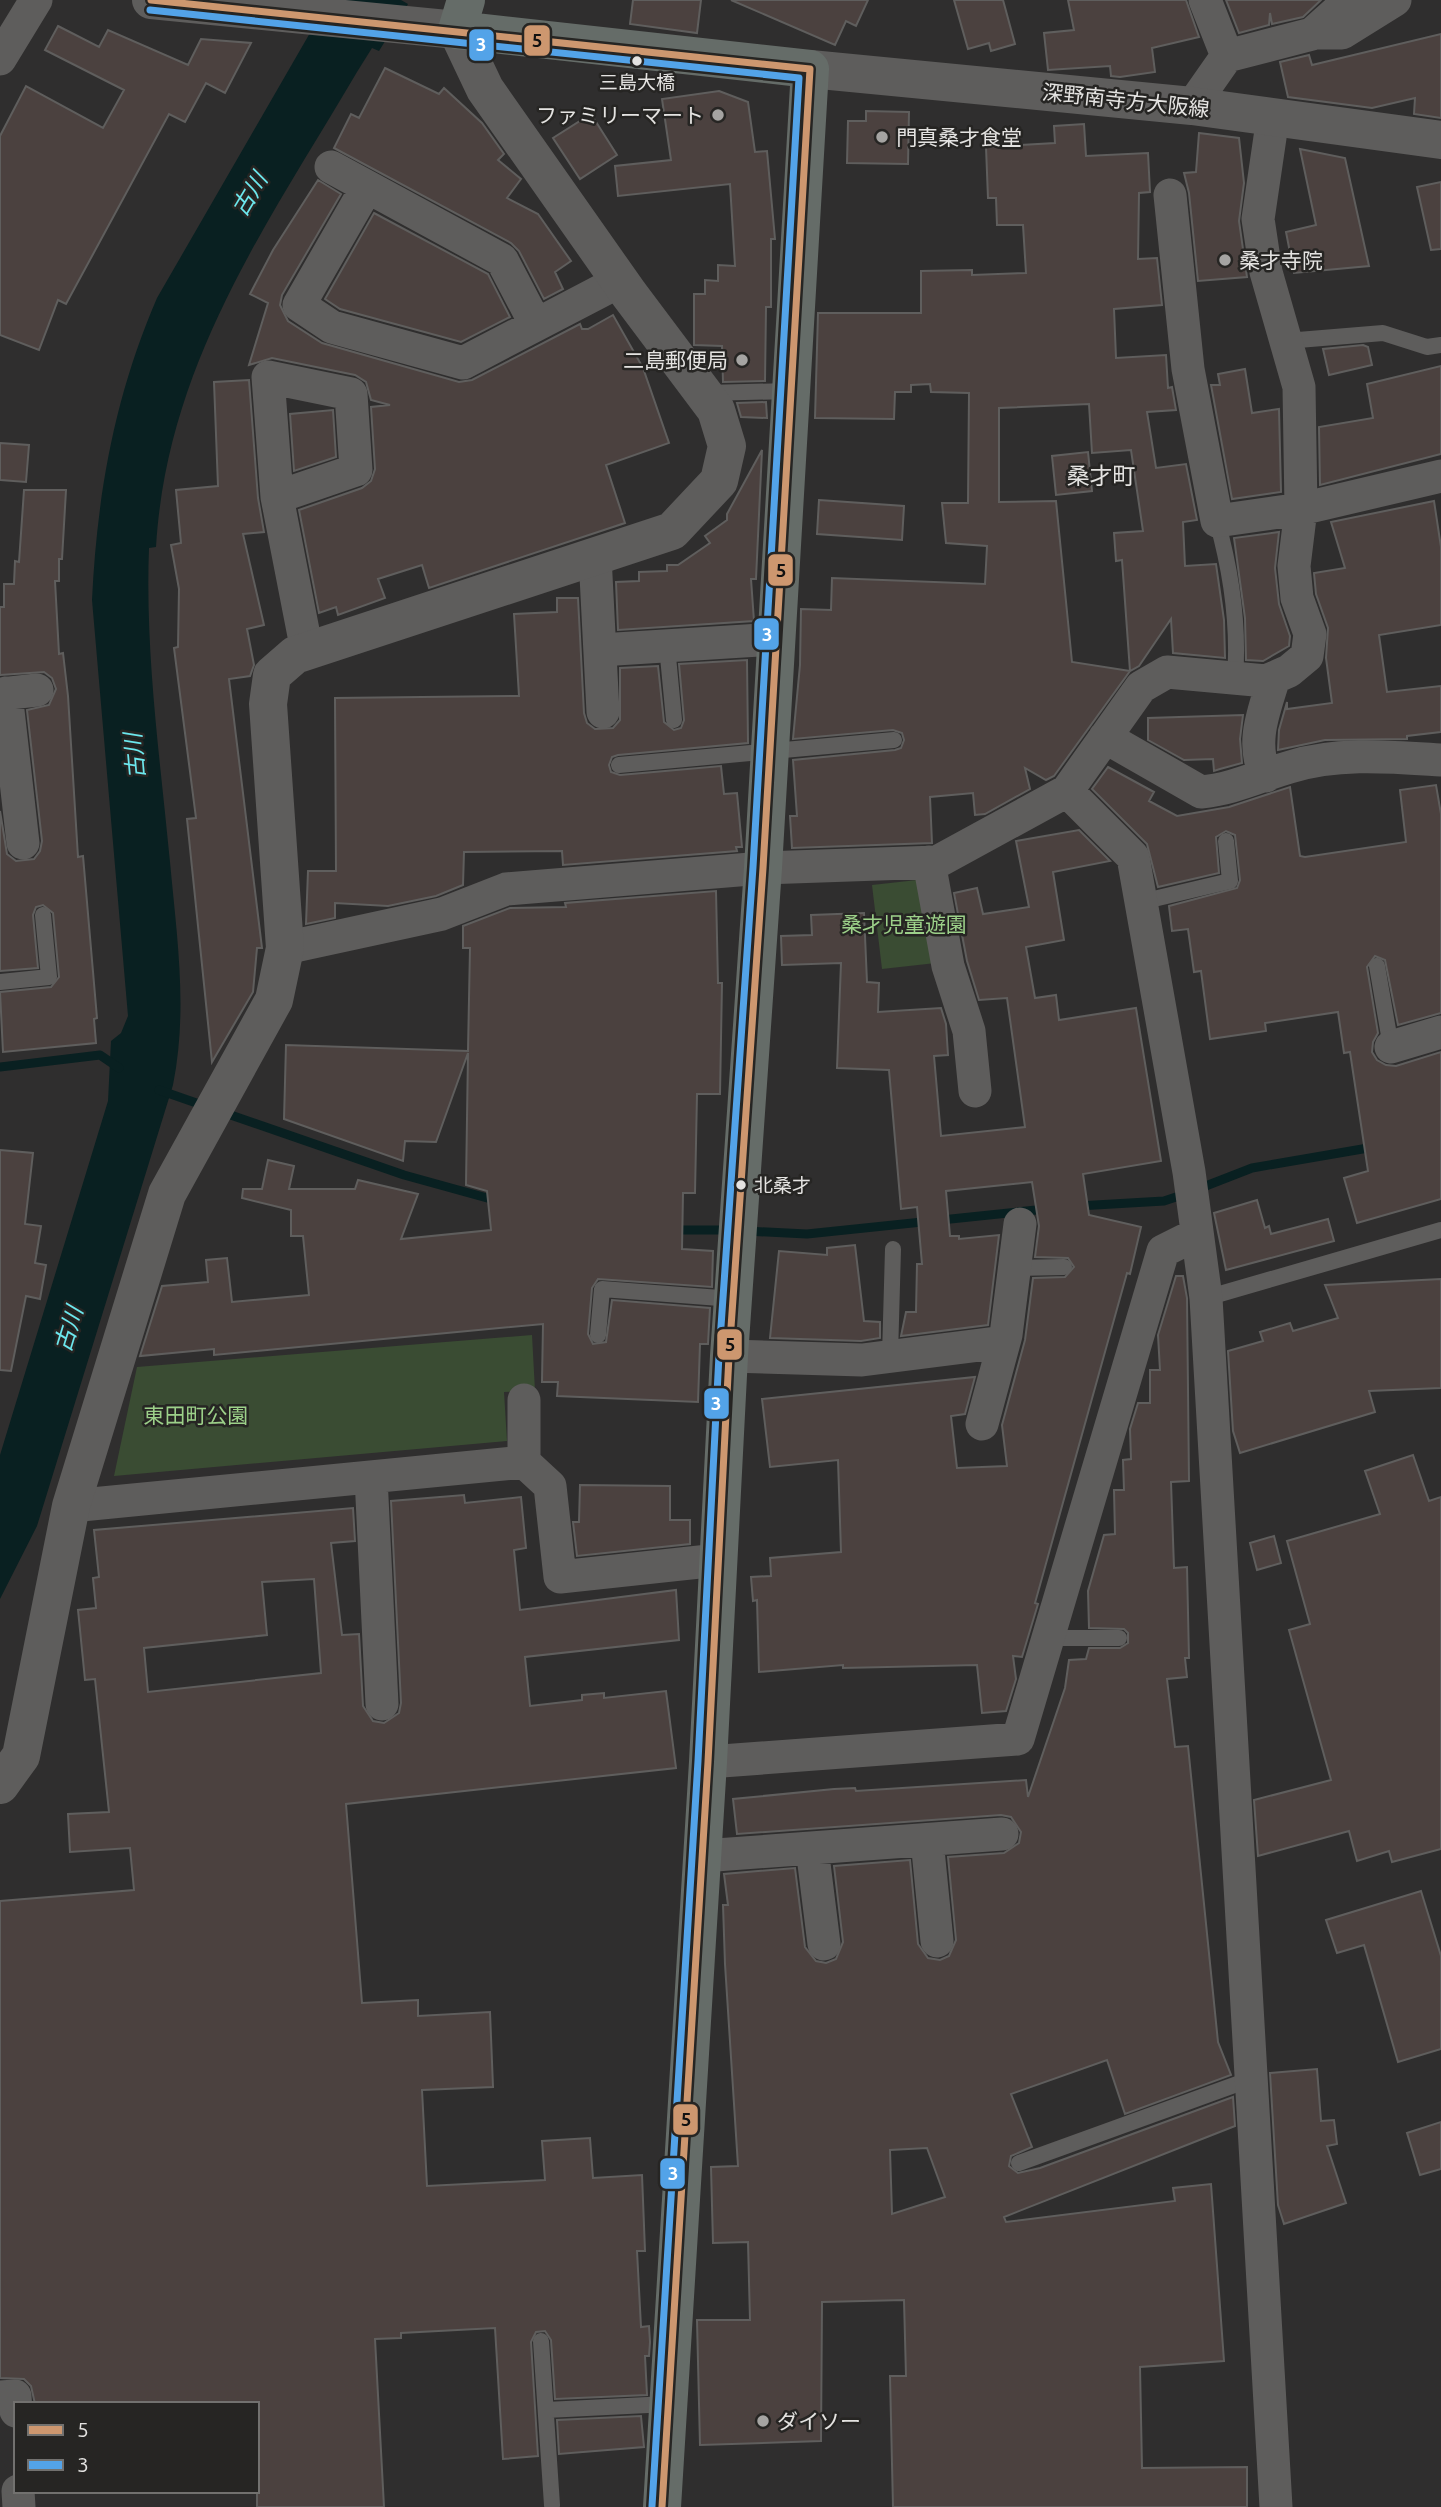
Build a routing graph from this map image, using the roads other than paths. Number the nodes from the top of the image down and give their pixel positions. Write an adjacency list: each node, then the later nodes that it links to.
1 (36, 0): 9 (street)
2 (151, 0): 6 (street)
3 (1205, 0): 8 (street)
4 (1350, 0): 7 (street)
5 (1395, 0): 7 (street)
6 (462, 15): 10 (main road); 17 (street)
7 (1312, 34): 8 (street)
8 (1227, 56): 11 (street)
9 (0, 59)
10 (810, 69): 11 (street, 深野南寺方大阪線); 21 (main road)
11 (1192, 106): 12 (street, 深野南寺方大阪線)
12 (1273, 117): 13 (street, 深野南寺方大阪線); 19 (street)
13 (1441, 140)
14 (331, 167): 15 (street)
15 (367, 187): 18 (street); 18 (street)
16 (1170, 195): 26 (street)
17 (620, 281): 18 (street); 22 (street)
18 (536, 325)
19 (1286, 341): 20 (lane); 25 (street)
20 (1441, 345)
21 (790, 391): 22 (lane); 28 (main road)
22 (703, 393): 27 (street)
23 (1441, 476): 25 (street)
24 (277, 497): 31 (street)
25 (1301, 509): 26 (street); 33 (street)
26 (1217, 521): 32 (lane)
27 (595, 556): 30 (street); 31 (street)
28 (775, 639): 29 (street); 39 (main road)
29 (667, 646): 30 (street); 36 (lane)
30 (600, 650): 35 (street)
31 (307, 651): 50 (street)
32 (1235, 678): 33 (street); 37 (street)
33 (1274, 678): 42 (street)
34 (14, 692): 45 (street)
35 (603, 712)
36 (674, 720)
37 (1105, 737): 42 (street); 43 (street)
38 (894, 740): 39 (lane)
39 (769, 751): 41 (lane); 47 (main road)
40 (1441, 760): 42 (street)
41 (619, 765)
42 (1266, 776)
43 (1067, 791): 46 (street); 48 (street)
44 (1226, 841): 48 (lane)
45 (22, 843)
46 (929, 862): 47 (street); 55 (street)
47 (763, 869): 50 (street); 63 (main road)
48 (1141, 902): 56 (street)
49 (43, 915): 52 (lane)
50 (285, 948): 72 (street)
51 (1377, 966): 54 (lane)
52 (0, 982)
53 (1441, 1032): 54 (street)
54 (1391, 1047)
55 (975, 1091)
56 (1193, 1207): 62 (street); 74 (street)
57 (1020, 1224): 61 (street)
58 (1441, 1230): 62 (lane)
59 (893, 1250): 67 (lane)
60 (1064, 1267): 61 (lane)
61 (1014, 1268): 65 (street)
62 (1206, 1298): 85 (street)
63 (733, 1299): 64 (lane); 66 (main road)
64 (597, 1335)
65 (1004, 1342): 67 (street); 69 (street)
66 (729, 1356): 67 (street); 73 (main road)
67 (890, 1356)
68 (524, 1400): 70 (street)
69 (982, 1424)
70 (524, 1462): 71 (street); 73 (street)
71 (371, 1477): 72 (street); 76 (street)
72 (71, 1506): 78 (street)
73 (718, 1560): 77 (main road)
74 (1048, 1638): 75 (lane); 77 (street)
75 (1119, 1638)
76 (382, 1704)
77 (708, 1762): 82 (main road)
78 (0, 1785)
79 (1002, 1834): 80 (street)
80 (927, 1839): 81 (street); 83 (street)
81 (812, 1848): 82 (street); 84 (street)
82 (702, 1856): 90 (main road)
83 (937, 1941)
84 (824, 1944)
85 (1251, 2079): 86 (lane); 94 (street)
86 (1020, 2163)
87 (541, 2341): 91 (lane)
88 (0, 2398): 89 (street)
89 (15, 2402)
90 (668, 2404): 91 (lane); 93 (main road)
91 (546, 2410): 92 (lane)
92 (552, 2505)
93 (662, 2507)
94 (1276, 2507)

